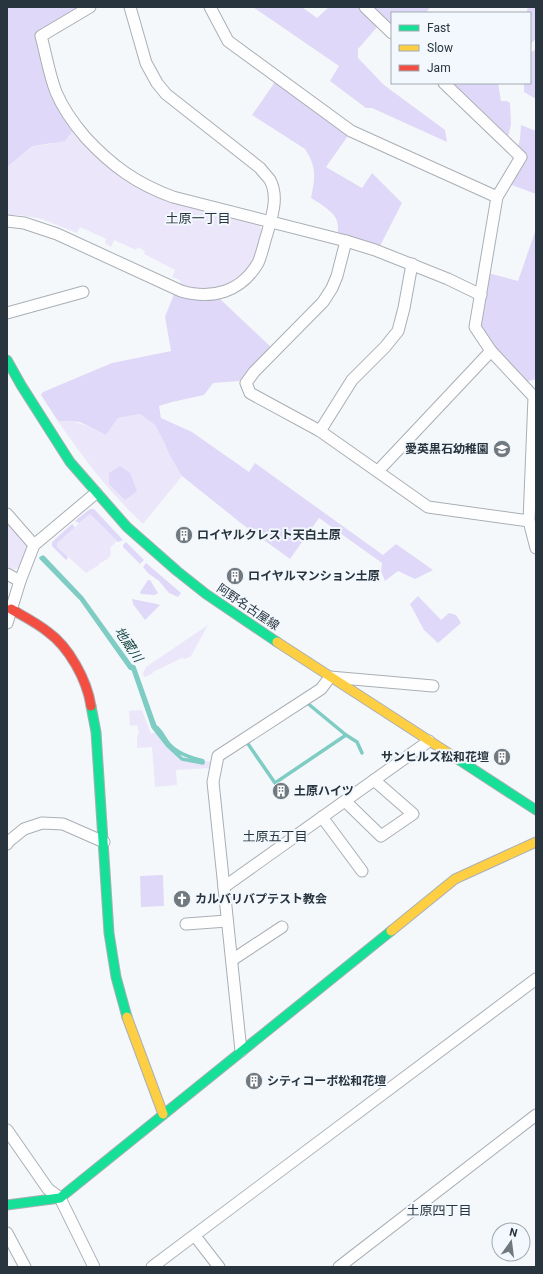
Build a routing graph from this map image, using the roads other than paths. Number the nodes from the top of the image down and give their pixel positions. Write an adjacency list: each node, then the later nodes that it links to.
1 (90, 7): 9 (street)
2 (130, 7): 9 (street)
3 (210, 7): 7 (street)
4 (365, 7): 5 (street)
5 (391, 32)
6 (445, 84): 7 (street)
7 (497, 197): 13 (street)
8 (7, 221): 9 (street)
9 (270, 222): 10 (street)
10 (346, 241): 11 (street); 17 (street)
11 (412, 264): 13 (street); 17 (street)
12 (83, 292): 14 (street)
13 (481, 295): 15 (street)
14 (7, 313)
15 (491, 351): 18 (street); 21 (street)
16 (7, 360): 19 (street, 阿野名古屋線)
17 (320, 430): 18 (street)
18 (378, 471): 21 (street)
19 (96, 493): 22 (street); 28 (street, 阿野名古屋線)
20 (7, 514): 22 (street)
21 (529, 521): 23 (street)
22 (34, 545): 25 (street)
23 (536, 548)
24 (7, 574): 25 (street)
25 (20, 581): 26 (street)
26 (11, 609): 27 (street); 35 (street)
27 (7, 623)
28 (330, 677): 29 (street); 30 (street, 阿野名古屋線); 39 (street)
29 (433, 686)
30 (429, 740): 31 (street); 33 (street, 阿野名古屋線)
31 (374, 780): 32 (street); 32 (street)
32 (345, 801): 34 (street)
33 (536, 810)
34 (322, 817): 38 (street); 39 (street)
35 (104, 842): 37 (street); 46 (street)
36 (536, 842): 45 (street)
37 (7, 844)
38 (362, 871)
39 (224, 887): 40 (street)
40 (227, 922): 41 (street); 43 (street)
41 (186, 924)
42 (282, 927): 43 (street)
43 (232, 960): 45 (street)
44 (536, 979): 52 (street)
45 (241, 1051): 46 (street)
46 (163, 1114): 49 (street)
47 (536, 1115): 53 (street)
48 (7, 1130): 49 (street)
49 (60, 1198): 50 (street); 55 (street)
50 (7, 1205)
51 (7, 1233): 54 (street)
52 (195, 1236): 56 (street); 57 (street)
53 (341, 1266)
54 (25, 1267)
55 (94, 1267)
56 (153, 1267)
57 (218, 1267)

